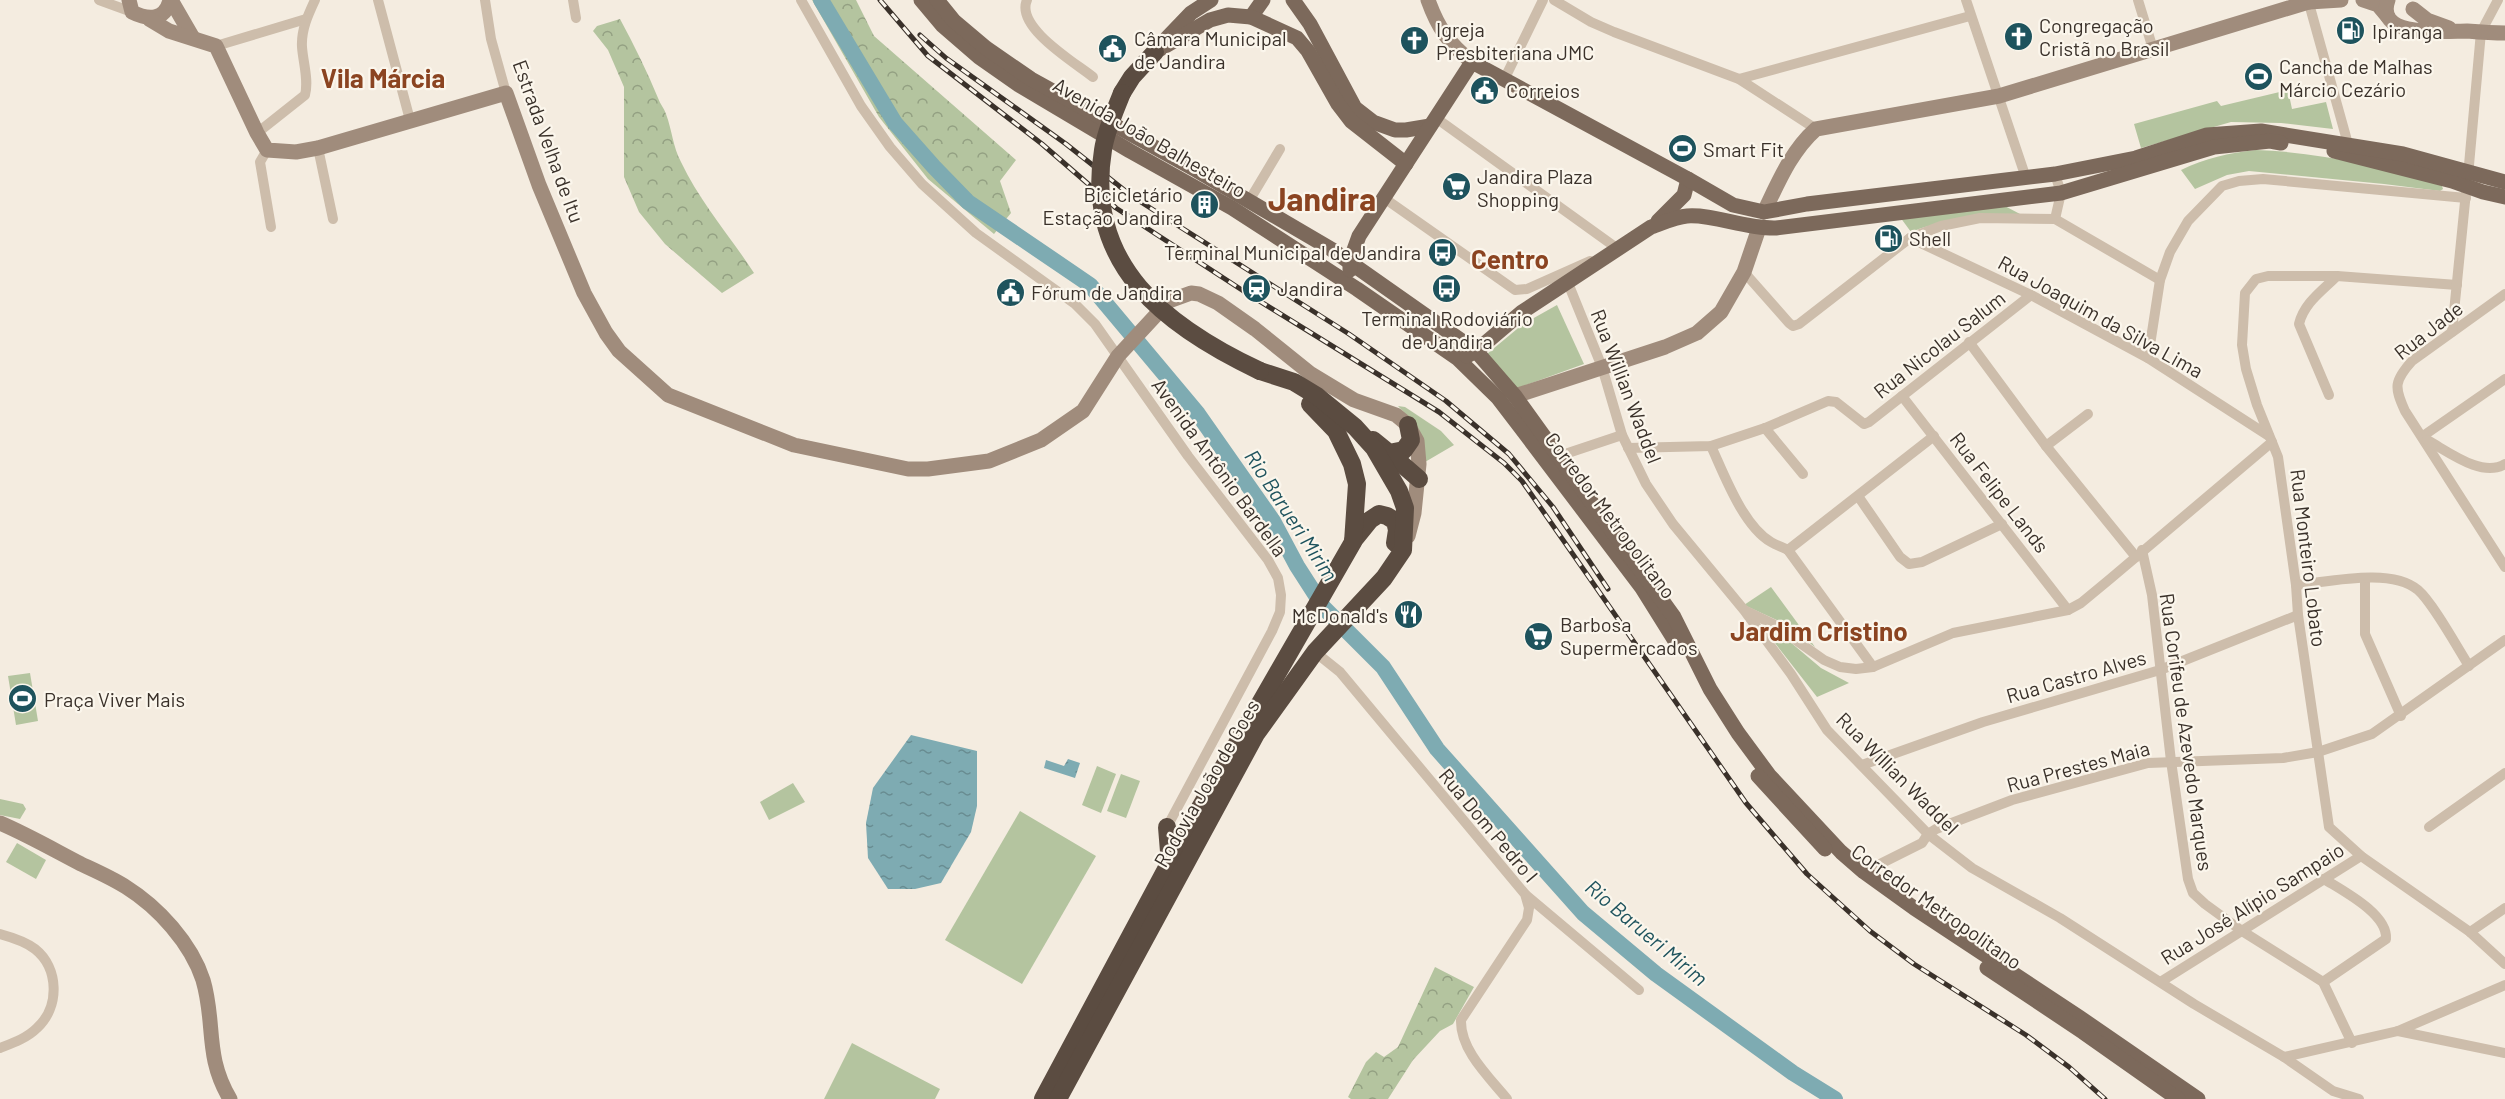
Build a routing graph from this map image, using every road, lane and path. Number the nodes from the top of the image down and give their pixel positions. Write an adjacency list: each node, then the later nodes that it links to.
1 (99, 0): 25 (street)
2 (170, 0): 31 (street); 37 (street)
3 (315, 0): 32 (street)
4 (378, 0): 47 (street)
5 (485, 0): 45 (street, Estrada Velha de Itu)
6 (573, 0): 29 (street)
7 (801, 0): 91 (street, Avenida Antônio Bardella)
8 (921, 0): 85 (main road, Avenida João Balhesteiro)
9 (937, 0): 66 (main road, Avenida João Balhesteiro)
10 (1028, 0): 42 (street)
11 (1211, 0): 40 (main road)
12 (1263, 0): 28 (main road)
13 (1293, 0): 48 (main road)
14 (1428, 0): 41 (street)
15 (1543, 0): 44 (street)
16 (1554, 0): 43 (street)
17 (1966, 0): 27 (street)
18 (2139, 0): 39 (street)
19 (2340, 0): 23 (street)
20 (2363, 0): 30 (street)
21 (2388, 0): 30 (street)
22 (2498, 0): 35 (street)
23 (2311, 1): 39 (street); 53 (street)
24 (2408, 4): 33 (street); 34 (street)
25 (130, 6): 31 (street)
26 (1228, 8): 28 (main road); 40 (main road)
27 (1970, 16): 43 (street); 46 (street)
28 (1251, 17): 55 (main road)
29 (576, 18)
30 (2388, 18): 33 (street)
31 (149, 19): 37 (street)
32 (306, 19): 38 (street); 50 (street)
33 (2403, 28): 34 (street)
34 (2458, 32): 35 (street)
35 (2481, 32): 36 (street); 60 (street)
36 (2505, 33)
37 (193, 38): 38 (street)
38 (216, 46): 50 (street)
39 (2153, 49): 46 (street)
40 (1155, 52): 95 (highway, bridge)
41 (1472, 62): 44 (main road); 48 (main road)
42 (1093, 77)
43 (1739, 79): 49 (street)
44 (1504, 80): 57 (main road)
45 (506, 93): 47 (street); 91 (street, Estrada Velha de Itu)
46 (1999, 96): 49 (street); 58 (street)
47 (410, 120): 51 (street)
48 (1433, 122): 55 (main road); 78 (street)
49 (1816, 129): 67 (street)
50 (257, 133): 54 (street)
51 (318, 148): 54 (street); 70 (street)
52 (1280, 149): 66 (street)
53 (2348, 149): 56 (main road); 60 (main road); 61 (main road)
54 (267, 150): 72 (street)
55 (1406, 164): 64 (main road)
56 (2055, 174): 58 (main road); 61 (street)
57 (1688, 178): 62 (main road); 73 (main road)
58 (2026, 178): 67 (main road)
59 (2505, 182): 60 (main road)
60 (2467, 186): 63 (main road); 82 (street); 84 (street)
61 (2061, 193): 65 (main road); 71 (street)
62 (1713, 194): 67 (main road); 69 (main road)
63 (2505, 197)
64 (1384, 198): 75 (main road); 78 (street)
65 (1996, 199): 68 (street); 74 (main road)
66 (1249, 201): 77 (main road, Avenida João Balhesteiro)
67 (1764, 212)
68 (2030, 217): 71 (street); 76 (street)
69 (1702, 218): 73 (main road); 74 (main road)
70 (333, 219)
71 (2055, 219): 82 (street)
72 (271, 227)
73 (1651, 227): 78 (main road)
74 (1759, 228): 80 (street)
75 (1359, 236): 77 (main road); 79 (main road)
76 (1910, 238): 80 (street); 87 (street, Rua Joaquim da Silva Lima)
77 (1331, 249): 79 (main road, Avenida João Balhesteiro)
78 (1618, 249): 83 (main road)
79 (1350, 261): 85 (main road); 90 (main road, Avenida João Balhesteiro)
80 (1744, 272): 94 (street)
81 (2337, 276): 84 (street, Rua Monteiro Lobato); 97 (street); 107 (street, Rua Monteiro Lobato)
82 (2160, 280): 93 (street)
83 (1568, 283): 90 (main road); 94 (street, Rua Willian Waddel)
84 (2457, 285): 88 (street)
85 (1357, 289): 92 (main road, Avenida João Balhesteiro)
86 (2505, 294): 88 (street, Rua Jade)
87 (2031, 295): 89 (street, Rua Nicolau Salum); 93 (street, Rua Joaquim da Silva Lima)
88 (2452, 332): 106 (street, Rua Jade)
89 (1969, 342): 99 (street, Rua Nicolau Salum); 109 (street, Rua Corifeu de Azevedo Marques)
90 (1476, 351): 92 (main road); 98 (main road, Avenida João Balhesteiro)
91 (1120, 353): 101 (street, Estrada Velha de Itu); 140 (street, Avenida Antônio Bardella)
92 (1457, 358): 144 (main road, Corredor Metropolitano)
93 (2148, 358): 107 (street, Rua Joaquim da Silva Lima)
94 (1602, 367): 98 (street); 104 (street, Rua Willian Waddel)
95 (1268, 374): 102 (highway, Rodovia João de Goes); 118 (highway)
96 (2505, 379): 106 (street)
97 (2329, 395)
98 (1515, 396): 148 (main road, Avenida João Balhesteiro)
99 (1902, 396): 103 (street, Rua Nicolau Salum); 105 (street, Rua Felipe Lands)
100 (2088, 414): 109 (street)
101 (1408, 425): 111 (highway); 115 (street)
102 (1355, 427): 111 (highway); 119 (highway, Rodovia João de Goes)
103 (1765, 428): 108 (street); 114 (street)
104 (1622, 435): 110 (street, Rua Willian Waddel); 112 (street)
105 (1934, 436): 116 (street); 117 (street, Rua Felipe Lands)
106 (2424, 438): 113 (street); 123 (street)
107 (2270, 439): 121 (street); 125 (street, Rua Monteiro Lobato)
108 (1711, 446): 110 (street); 120 (street)
109 (2046, 446): 121 (street, Rua Corifeu de Azevedo Marques)
110 (1628, 448): 126 (street, Rua Willian Waddel)
111 (1389, 453): 115 (highway)
112 (1565, 454)
113 (2505, 464)
114 (1803, 474)
115 (1419, 479): 119 (street)
116 (1858, 496): 117 (street); 120 (street)
117 (2002, 524): 127 (street, Rua Felipe Lands)
118 (1353, 542): 122 (highway); 129 (highway, Rodovia João de Goes)
119 (1403, 550): 122 (highway, Rodovia João de Goes)
120 (1788, 550): 133 (street)
121 (2139, 553): 127 (street); 134 (street, Rua Corifeu de Azevedo Marques)
122 (1393, 566): 131 (highway, Rodovia João de Goes)
123 (2505, 567)
124 (2365, 578): 125 (street); 132 (street); 135 (street)
125 (2296, 585): 128 (street, Rua Monteiro Lobato)
126 (1744, 610): 133 (street); 138 (street, Rua Willian Waddel)
127 (2068, 610): 133 (street)
128 (2298, 615): 134 (street, Rua Castro Alves); 136 (street, Rua Monteiro Lobato)
129 (1305, 624): 131 (highway); 143 (highway, Rodovia João de Goes)
130 (2505, 640): 132 (street, Rua Prestes Maia)
131 (1321, 645): 150 (street, Rua Dom Pedro I); 167 (highway, Rodovia João de Goes)
132 (2469, 666): 135 (street, Rua Prestes Maia)
133 (1873, 667)
134 (2160, 670): 137 (street, Rua Corifeu de Azevedo Marques); 138 (street, Rua Castro Alves)
135 (2401, 716): 136 (street, Rua Prestes Maia)
136 (2318, 752): 137 (street, Rua Prestes Maia); 146 (street, Rua Monteiro Lobato)
137 (2171, 761): 145 (street, Rua Prestes Maia); 152 (street, Rua Corifeu de Azevedo Marques)
138 (1862, 765): 145 (street, Rua Willian Waddel)
139 (2505, 773): 142 (street)
140 (1169, 822): 143 (highway); 147 (highway)
141 (0, 823): 165 (street)
142 (2429, 827)
143 (1186, 832): 147 (highway, Rodovia João de Goes)
144 (1808, 832): 148 (main road); 169 (main road, Corredor Metropolitano)
145 (1928, 834): 148 (street, Rua Prestes Maia); 156 (street, Rua Willian Waddel)
146 (2361, 856): 149 (street, Rua José Alípio Sampaio); 153 (street, Rua Monteiro Lobato)
147 (1170, 864): 166 (highway, Rodovia João de Goes)
148 (1864, 872): 170 (main road)
149 (2324, 879): 152 (street, Rua José Alípio Sampaio); 157 (street)
150 (1525, 894): 159 (street); 168 (street, Rua Dom Pedro I)
151 (2505, 909): 153 (street)
152 (2242, 931): 156 (street, Rua José Alípio Sampaio); 157 (street, Rua Corifeu de Azevedo Marques)
153 (2470, 932): 155 (street, Rua Monteiro Lobato)
154 (0, 934): 162 (street)
155 (2505, 964)
156 (2162, 981): 164 (street, Rua Willian Waddel)
157 (2323, 982): 161 (street)
158 (2505, 985): 160 (street)
159 (1638, 990)
160 (2398, 1031): 161 (street); 163 (street)
161 (2352, 1043): 164 (street)
162 (0, 1048)
163 (2505, 1053)
164 (2284, 1057): 171 (street, Rua Willian Waddel)
165 (230, 1099)
166 (1043, 1099)
167 (1058, 1099)
168 (1507, 1099)
169 (2178, 1099)
170 (2198, 1099)
171 (2359, 1099)

